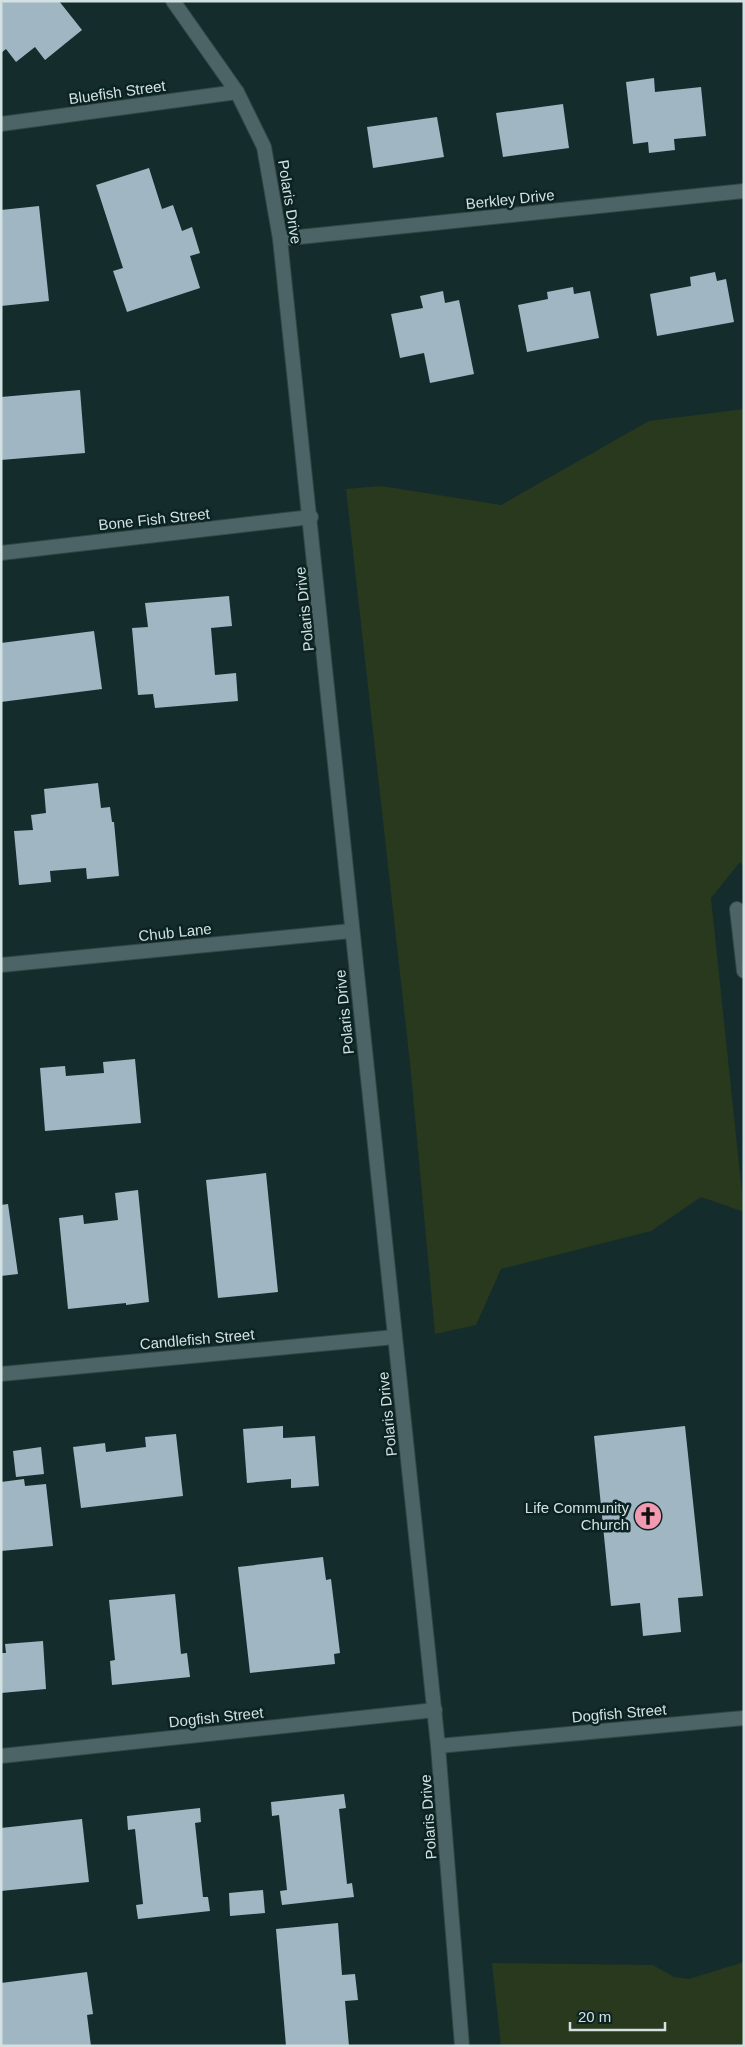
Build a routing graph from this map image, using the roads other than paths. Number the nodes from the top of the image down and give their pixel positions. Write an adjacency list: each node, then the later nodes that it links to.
1 (173, 1): 2 (street, Polaris Drive)
2 (237, 92): 3 (street, Bluefish Street); 5 (street, Polaris Drive)
3 (1, 124)
4 (744, 191): 5 (street, Berkley Drive)
5 (280, 239): 6 (street, Polaris Drive)
6 (311, 518): 7 (street, Bone Fish Street); 9 (street, Polaris Drive)
7 (1, 553)
8 (737, 909): 11 (street)
9 (351, 931): 10 (street, Chub Lane); 12 (street, Polaris Drive)
10 (1, 965)
11 (744, 971)
12 (395, 1337): 13 (street, Candlefish Street); 14 (street, Polaris Drive)
13 (1, 1374)
14 (434, 1710): 16 (street, Polaris Drive); 17 (street, Dogfish Street)
15 (744, 1718): 16 (street, Dogfish Street)
16 (438, 1746): 18 (street, Polaris Drive)
17 (1, 1756)
18 (462, 2046)

